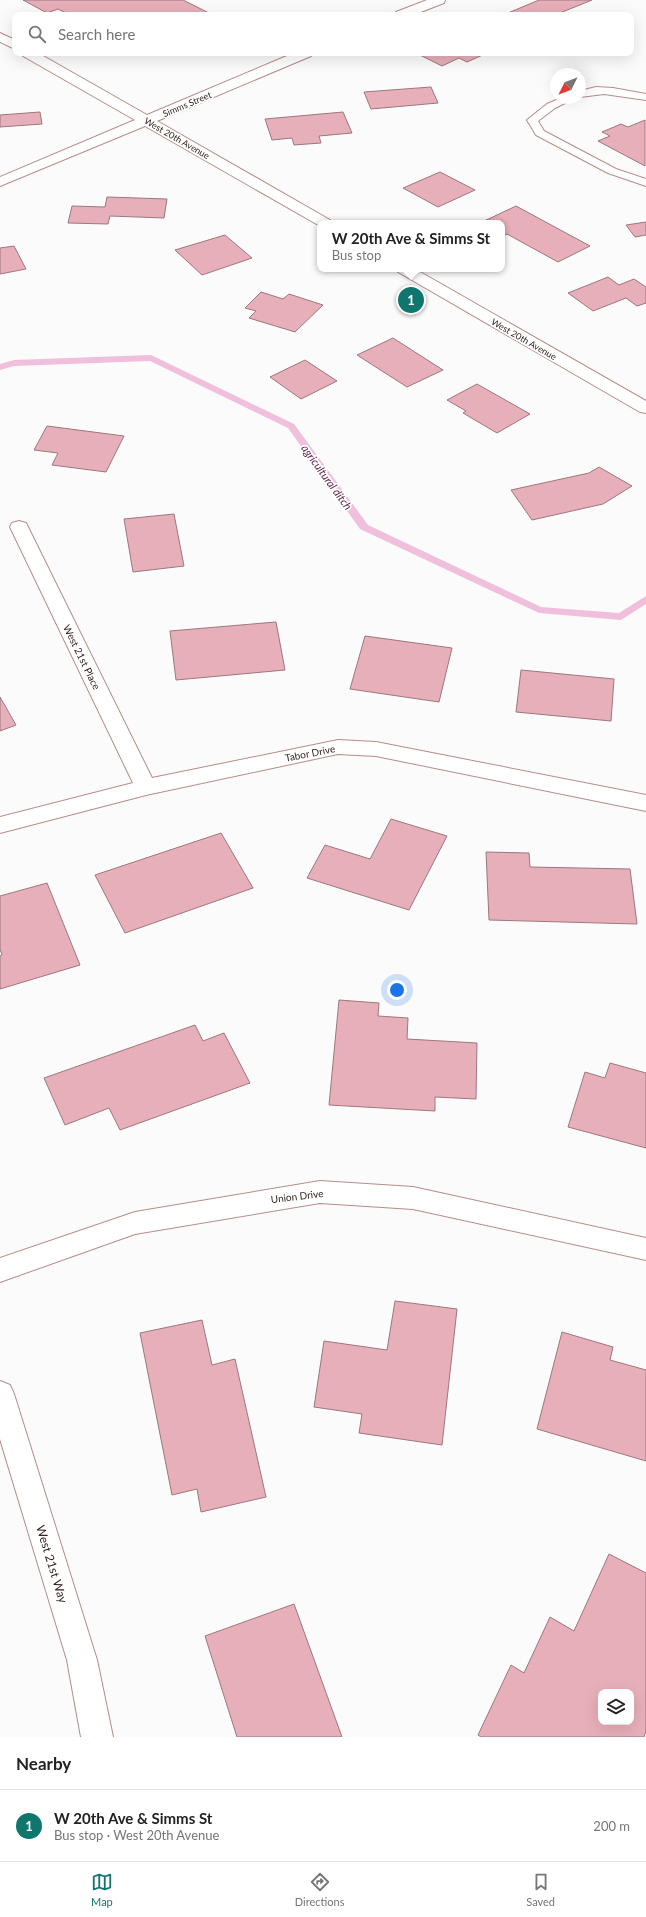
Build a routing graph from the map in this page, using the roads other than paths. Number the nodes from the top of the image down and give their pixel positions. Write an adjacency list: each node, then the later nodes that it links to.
1 (433, 1): 2 (street)
2 (408, 12)
3 (0, 37): 4 (street)
4 (12, 43)
5 (33, 56): 10 (street, West 20th Avenue)
6 (299, 56): 10 (street, Simms Street)
7 (586, 92): 8 (lane)
8 (646, 97)
9 (556, 104): 12 (lane)
10 (147, 121): 11 (street, Simms Street); 13 (street, West 20th Avenue)
11 (0, 182)
12 (646, 183)
13 (320, 220)
14 (409, 272): 15 (street, West 20th Avenue)
15 (646, 408)
16 (19, 527): 17 (street, West 21st Place)
17 (146, 787): 18 (street, Tabor Drive); 19 (street, Tabor Drive)
18 (646, 803)
19 (0, 825)
20 (646, 1249): 21 (street, Union Drive)
21 (0, 1270)
22 (0, 1394): 23 (street, West 21st Way)
23 (97, 1737)

